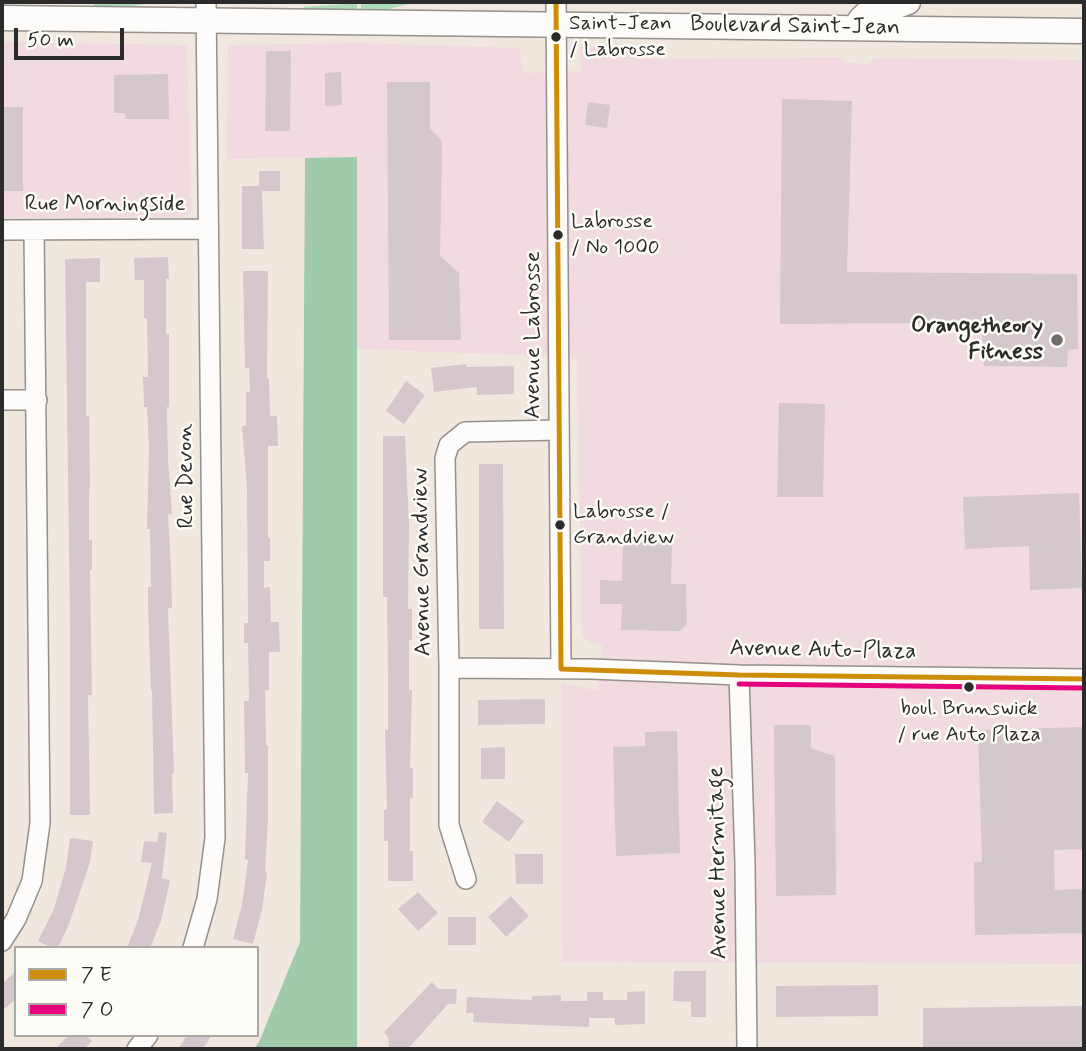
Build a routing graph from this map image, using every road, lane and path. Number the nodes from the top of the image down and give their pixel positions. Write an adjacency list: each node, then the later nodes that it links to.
1 (908, 2): 5 (main road)
2 (206, 11): 3 (main road, Boulevard Saint-Jean); 4 (main road, Boulevard Saint-Jean); 9 (street, Rue Devon)
3 (10, 13)
4 (556, 13): 5 (main road, Boulevard Saint-Jean); 14 (street, Avenue Labrosse)
5 (859, 27): 6 (main road, Boulevard Saint-Jean)
6 (1014, 30): 7 (main road, Boulevard Saint-Jean); 8 (main road)
7 (1084, 31)
8 (1084, 43)
9 (208, 229): 11 (street, Rue Morningside); 21 (street, Rue Devon)
10 (2, 230): 11 (street, Rue Morningside)
11 (34, 230): 13 (street)
12 (2, 400): 13 (street)
13 (37, 400): 20 (street)
14 (559, 430): 15 (street, Avenue Grandview); 16 (street, Avenue Labrosse)
15 (449, 668): 16 (street, Avenue Grandview); 19 (street, Avenue Grandview)
16 (561, 669): 17 (street, Avenue Auto-Plaza)
17 (739, 675): 18 (street, Avenue Auto-Plaza); 22 (street, Avenue Hermitage)
18 (1084, 679)
19 (466, 879)
20 (2, 941)
21 (194, 946)
22 (747, 1049)

